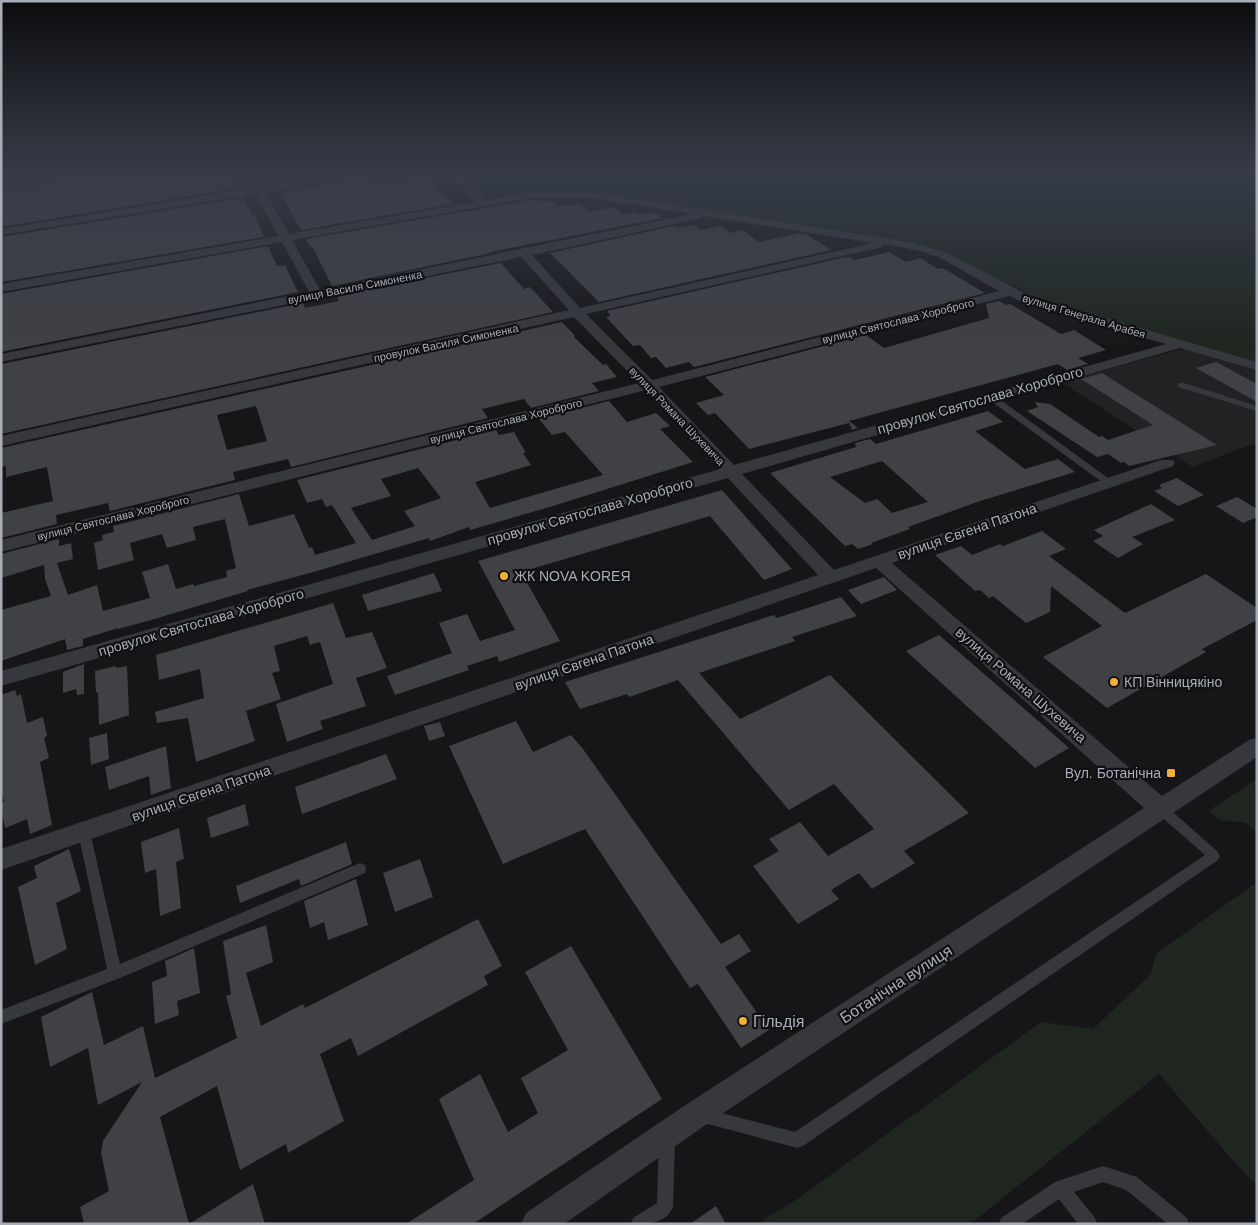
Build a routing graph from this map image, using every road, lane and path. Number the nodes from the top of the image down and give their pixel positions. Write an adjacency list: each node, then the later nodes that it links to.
1 (283, 232): 5 (street)
2 (318, 232): 5 (street, вулиця Генерала Арабея)
3 (623, 232): 7 (street, вулиця Василя Симоненка)
4 (826, 232): 6 (street, вулиця Генерала Арабея)
5 (286, 238): 8 (street, вулиця Генерала Арабея); 10 (street)
6 (890, 242): 9 (street, вулиця Генерала Арабея); 11 (street, провулок Василя Симоненка)
7 (524, 253): 10 (street, вулиця Василя Симоненка); 11 (street, вулиця Романа Шухевича)
8 (1, 288)
9 (1009, 292): 12 (street, вулиця Генерала Арабея); 16 (street, вулиця Святослава Хороброго)
10 (317, 295): 13 (street, вулиця Василя Симоненка)
11 (578, 313): 16 (street, вулиця Романа Шухевича); 19 (street, провулок Василя Симоненка)
12 (1179, 344): 14 (street, вулиця Генерала Арабея); 17 (street, провулок Святослава Хороброго)
13 (1, 358)
14 (1257, 366)
15 (1181, 384): 18 (lane)
16 (648, 385): 21 (street, вулиця Романа Шухевича); 23 (street, вулиця Святослава Хороброго)
17 (990, 397): 21 (street, провулок Святослава Хороброго); 22 (lane)
18 (1257, 409)
19 (1, 441)
20 (1167, 463): 22 (street, вулиця Євгена Патона)
21 (730, 471): 25 (street, вулиця Романа Шухевича); 26 (street, провулок Святослава Хороброго)
22 (1109, 483): 24 (street, вулиця Євгена Патона)
23 (1, 546)
24 (880, 561): 25 (street, вулиця Євгена Патона); 28 (street, вулиця Романа Шухевича)
25 (830, 578): 29 (street, вулиця Євгена Патона)
26 (1, 679)
27 (1257, 746): 28 (street, Ботанічна вулиця)
28 (1161, 809): 34 (street, Ботанічна вулиця); 34 (lane)
29 (84, 832): 30 (street, вулиця Євгена Патона); 32 (lane)
30 (1, 860)
31 (360, 869): 32 (lane)
32 (115, 973): 33 (lane)
33 (1, 1018)
34 (697, 1114): 35 (street, Ботанічна вулиця)
35 (667, 1134): 37 (street, Ботанічна вулиця); 38 (lane)
36 (1061, 1188): 39 (lane); 40 (lane); 41 (lane)
37 (537, 1224)
38 (639, 1224)
39 (1007, 1224)
40 (1089, 1224)
41 (1181, 1224)

